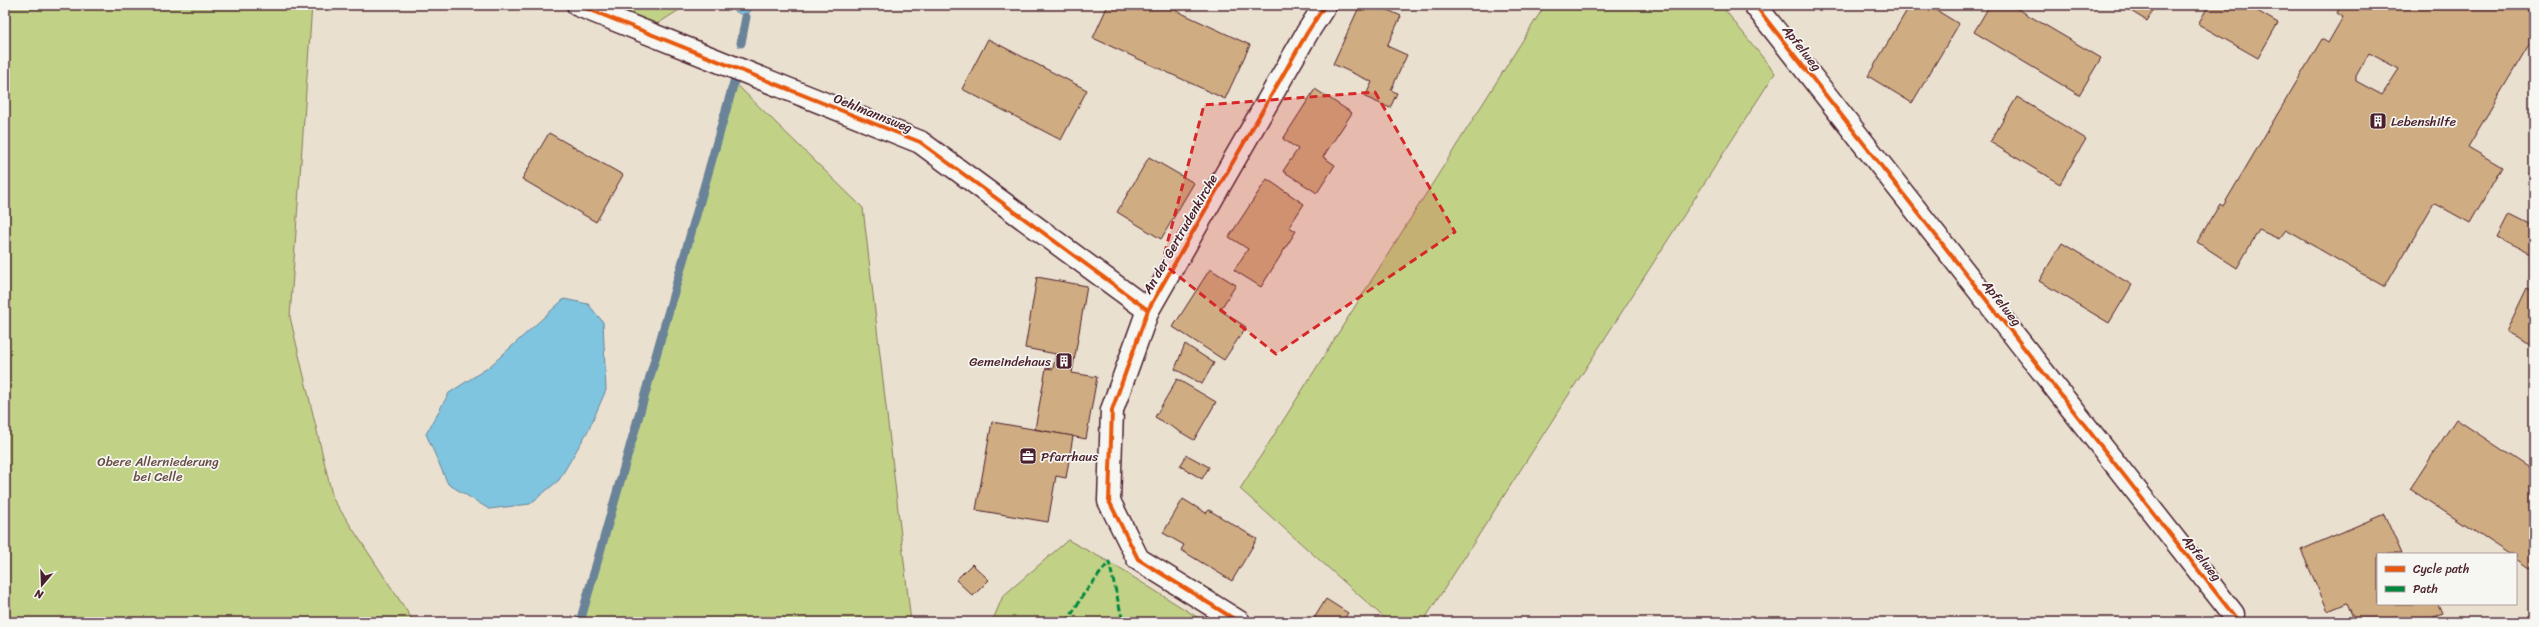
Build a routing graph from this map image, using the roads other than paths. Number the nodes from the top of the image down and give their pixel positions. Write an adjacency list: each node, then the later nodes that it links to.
1 (578, 5): 4 (street, Oehlmannsweg)
2 (1325, 5): 4 (street, An der Gertrudenkirche)
3 (1755, 5): 5 (street, Apfelweg)
4 (1148, 310): 6 (street, An der Gertrudenkirche)
5 (2233, 614)
6 (1239, 622)

